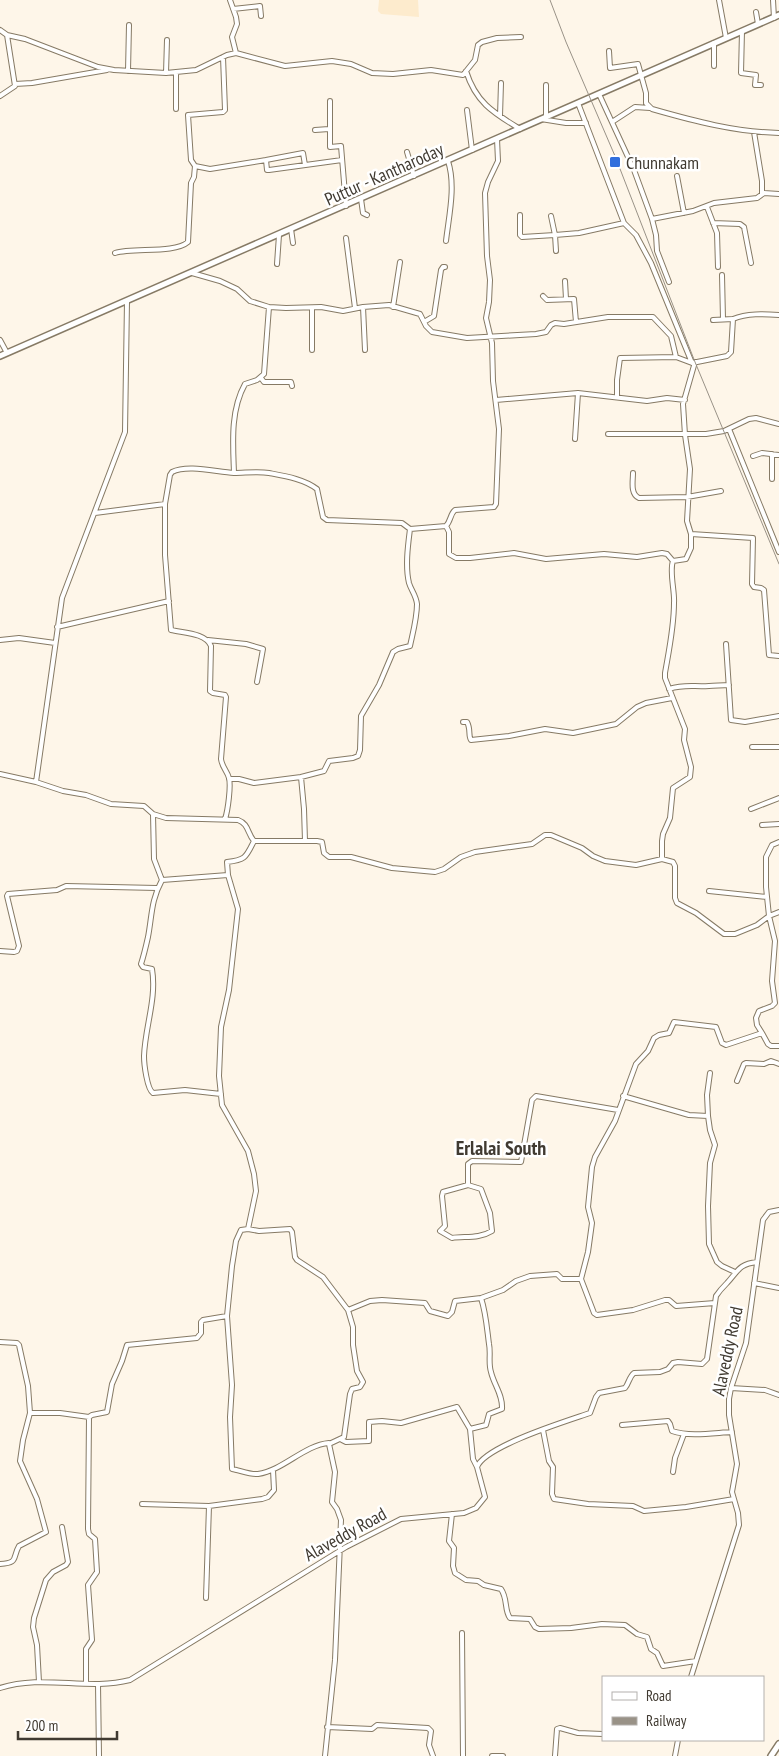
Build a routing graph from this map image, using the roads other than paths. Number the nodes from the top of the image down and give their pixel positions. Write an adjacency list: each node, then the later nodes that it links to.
1 (230, 0): 4 (street)
2 (719, 0): 14 (street)
3 (773, 0): 7 (street)
4 (234, 9): 6 (street); 18 (street)
5 (756, 12): 8 (street)
6 (261, 16)
7 (776, 16): 8 (main road, Puttur - Kantharoday)
8 (758, 24): 11 (main road, Puttur - Kantharoday)
9 (129, 25): 22 (street)
10 (0, 30): 12 (street)
11 (742, 31): 14 (main road, Puttur - Kantharoday); 30 (street)
12 (7, 35): 21 (street); 28 (street)
13 (521, 37): 23 (street)
14 (726, 38): 16 (main road, Puttur - Kantharoday)
15 (167, 40): 25 (street)
16 (714, 43): 20 (street); 26 (main road, Puttur - Kantharoday)
17 (609, 51): 26 (street)
18 (236, 53): 19 (street); 23 (street)
19 (223, 57): 24 (street); 54 (street)
20 (714, 66)
21 (110, 69): 22 (street); 28 (street)
22 (128, 71): 25 (street)
23 (466, 71): 38 (street)
24 (176, 72): 25 (street); 35 (street)
25 (166, 73)
26 (641, 76): 31 (main road, Puttur - Kantharoday); 36 (street)
27 (501, 83): 38 (street)
28 (15, 84): 32 (street)
29 (546, 85): 39 (street)
30 (761, 85)
31 (599, 94): 34 (main road, Puttur - Kantharoday); 40 (street)
32 (0, 96)
33 (330, 101): 42 (street)
34 (578, 104): 39 (main road, Puttur - Kantharoday); 41 (street)
35 (176, 109)
36 (652, 109): 40 (street); 45 (street)
37 (467, 110): 48 (street)
38 (500, 116): 43 (street)
39 (544, 118): 41 (street); 43 (main road, Puttur - Kantharoday)
40 (612, 122): 66 (street)
41 (586, 123): 67 (street)
42 (330, 129): 44 (street); 51 (street)
43 (520, 129): 47 (main road, Puttur - Kantharoday)
44 (315, 130)
45 (754, 132): 46 (street); 57 (street)
46 (779, 133)
47 (497, 139): 48 (main road, Puttur - Kantharoday); 100 (street)
48 (472, 150): 52 (main road, Puttur - Kantharoday)
49 (407, 152): 55 (street)
50 (266, 160): 53 (street); 53 (street); 54 (street)
51 (342, 160): 53 (street); 60 (street)
52 (448, 161): 55 (main road, Puttur - Kantharoday); 73 (street)
53 (305, 165)
54 (195, 166): 76 (street)
55 (414, 176): 59 (main road, Puttur - Kantharoday)
56 (677, 176): 62 (street)
57 (762, 194): 58 (street); 61 (street)
58 (779, 194)
59 (361, 199): 60 (main road, Puttur - Kantharoday); 64 (street)
60 (346, 206): 69 (main road, Puttur - Kantharoday)
61 (707, 207): 62 (street); 68 (street)
62 (684, 213): 66 (street)
63 (520, 214): 71 (street)
64 (367, 215)
65 (551, 216): 71 (street)
66 (652, 219): 85 (street)
67 (624, 223): 71 (street); 107 (street)
68 (714, 223): 78 (street); 81 (street)
69 (291, 229): 70 (main road, Puttur - Kantharoday); 74 (street)
70 (279, 235): 79 (street); 82 (main road, Puttur - Kantharoday)
71 (555, 235): 75 (street)
72 (346, 238): 93 (street)
73 (446, 241)
74 (293, 243)
75 (556, 251)
76 (115, 253)
77 (400, 262): 89 (street)
78 (751, 263)
79 (277, 264)
80 (446, 267): 98 (street)
81 (718, 267)
82 (192, 273): 88 (main road, Puttur - Kantharoday); 90 (street)
83 (722, 275): 95 (street)
84 (565, 281): 87 (street)
85 (669, 282)
86 (543, 296): 87 (street)
87 (566, 299): 99 (street)
88 (127, 301): 104 (main road, Puttur - Kantharoday); 128 (street)
89 (393, 306): 91 (street); 98 (street)
90 (269, 307): 92 (street); 108 (street)
91 (364, 307): 93 (street); 103 (street)
92 (312, 308): 93 (street); 102 (street)
93 (355, 308)
94 (779, 315): 96 (street)
95 (723, 319): 96 (street); 97 (street)
96 (733, 319): 107 (street)
97 (713, 320)
98 (424, 322): 100 (street)
99 (576, 322): 100 (street); 106 (street)
100 (490, 336): 112 (street)
101 (0, 340): 104 (street)
102 (312, 350)
103 (365, 350)
104 (7, 353): 105 (main road, Puttur - Kantharoday)
105 (0, 356)
106 (676, 357): 107 (street); 111 (street)
107 (693, 362): 113 (street)
108 (261, 378): 109 (street); 122 (street)
109 (292, 386)
110 (578, 393): 111 (street); 112 (street); 118 (street)
111 (617, 397): 113 (street)
112 (496, 400): 129 (street)
113 (685, 400): 117 (street)
114 (779, 424): 115 (street)
115 (729, 429): 117 (street); 132 (street)
116 (608, 434): 117 (street)
117 (685, 435): 126 (street)
118 (574, 439)
119 (772, 454): 120 (street); 121 (street); 124 (street)
120 (779, 455)
121 (753, 456)
122 (234, 473): 127 (street); 130 (street)
123 (632, 473): 126 (street)
124 (772, 479)
125 (721, 492): 126 (street)
126 (687, 497): 131 (street)
127 (165, 504): 128 (street); 134 (street)
128 (95, 514): 135 (street)
129 (446, 526): 130 (street); 133 (street)
130 (410, 529): 150 (street)
131 (691, 534): 133 (street); 140 (street)
132 (779, 552)
133 (673, 561): 143 (street)
134 (169, 601): 135 (street); 137 (street)
135 (57, 627): 138 (street)
136 (0, 640): 138 (street)
137 (208, 640): 141 (street); 151 (street)
138 (55, 643): 152 (street)
139 (726, 644): 142 (street)
140 (779, 656)
141 (257, 682)
142 (729, 685): 143 (street); 145 (street)
143 (669, 689): 144 (street)
144 (672, 698): 146 (street); 162 (street)
145 (779, 716)
146 (463, 722)
147 (752, 747): 148 (street)
148 (779, 747)
149 (0, 774): 152 (street)
150 (301, 777): 151 (street); 159 (street)
151 (230, 779): 156 (street)
152 (36, 782): 155 (street)
153 (779, 798): 154 (street)
154 (751, 809)
155 (153, 814): 156 (street); 164 (street)
156 (225, 819): 160 (street)
157 (762, 824): 158 (street)
158 (779, 824)
159 (305, 840): 160 (street); 162 (street)
160 (254, 841): 163 (street)
161 (779, 842): 167 (street)
162 (662, 859): 169 (street)
163 (228, 875): 164 (street); 177 (street)
164 (162, 880): 165 (street)
165 (157, 888): 171 (street); 177 (street)
166 (709, 891): 167 (street)
167 (767, 897): 169 (street)
168 (779, 912): 169 (street)
169 (769, 916): 170 (street)
170 (777, 947): 172 (street)
171 (0, 951)
172 (762, 1033): 173 (street); 178 (street)
173 (779, 1046)
174 (779, 1064): 176 (street)
175 (710, 1072): 180 (street)
176 (737, 1081)
177 (221, 1094): 183 (street)
178 (623, 1096): 179 (street); 180 (street)
179 (618, 1110): 181 (street); 186 (street)
180 (708, 1116): 185 (street)
181 (468, 1185): 181 (street)
182 (779, 1210): 184 (street, Alaveddy Road)
183 (248, 1229): 191 (street); 192 (street)
184 (757, 1262): 185 (street, Alaveddy Road); 187 (street, Alaveddy Road)
185 (736, 1272): 190 (street, Alaveddy Road)
186 (581, 1279): 189 (street); 190 (street)
187 (754, 1283): 188 (street); 194 (street, Alaveddy Road)
188 (779, 1288)
189 (481, 1298): 191 (street); 199 (street)
190 (715, 1303): 200 (street, Alaveddy Road)
191 (348, 1310): 203 (street)
192 (227, 1316): 197 (street); 206 (street)
193 (0, 1342): 196 (street)
194 (731, 1388): 195 (street); 201 (street, Alaveddy Road)
195 (779, 1395)
196 (30, 1413): 197 (street); 214 (street)
197 (89, 1417): 220 (street)
198 (622, 1425): 202 (street)
199 (470, 1429): 203 (street); 205 (street)
200 (544, 1430): 205 (street, Alaveddy Road); 208 (street)
201 (732, 1432): 202 (street); 208 (street, Alaveddy Road)
202 (684, 1434): 207 (street)
203 (342, 1440): 204 (street)
204 (329, 1443): 206 (street); 213 (street)
205 (478, 1467): 211 (street, Alaveddy Road)
206 (273, 1470): 210 (street)
207 (673, 1472)
208 (734, 1499): 217 (street, Alaveddy Road)
209 (142, 1504): 210 (street)
210 (209, 1506): 215 (street)
211 (452, 1514): 213 (street, Alaveddy Road); 217 (street)
212 (62, 1527): 219 (street)
213 (338, 1553): 221 (street, Alaveddy Road); 223 (street)
214 (0, 1564)
215 (206, 1598)
216 (462, 1632): 231 (street)
217 (696, 1661): 218 (street, Alaveddy Road)
218 (691, 1676)
219 (39, 1682): 220 (street, Alaveddy Road); 222 (street, Alaveddy Road)
220 (86, 1683): 221 (street, Alaveddy Road)
221 (98, 1684): 228 (street)
222 (0, 1688)
223 (327, 1727): 229 (street); 230 (street)
224 (602, 1734): 234 (street)
225 (678, 1741): 235 (street)
226 (779, 1744): 227 (main road)
227 (777, 1750): 236 (main road)
228 (99, 1756)
229 (325, 1756)
230 (433, 1756)
231 (463, 1756)
232 (492, 1756): 233 (street)
233 (503, 1756)
234 (555, 1756)
235 (676, 1756)
236 (770, 1756)

